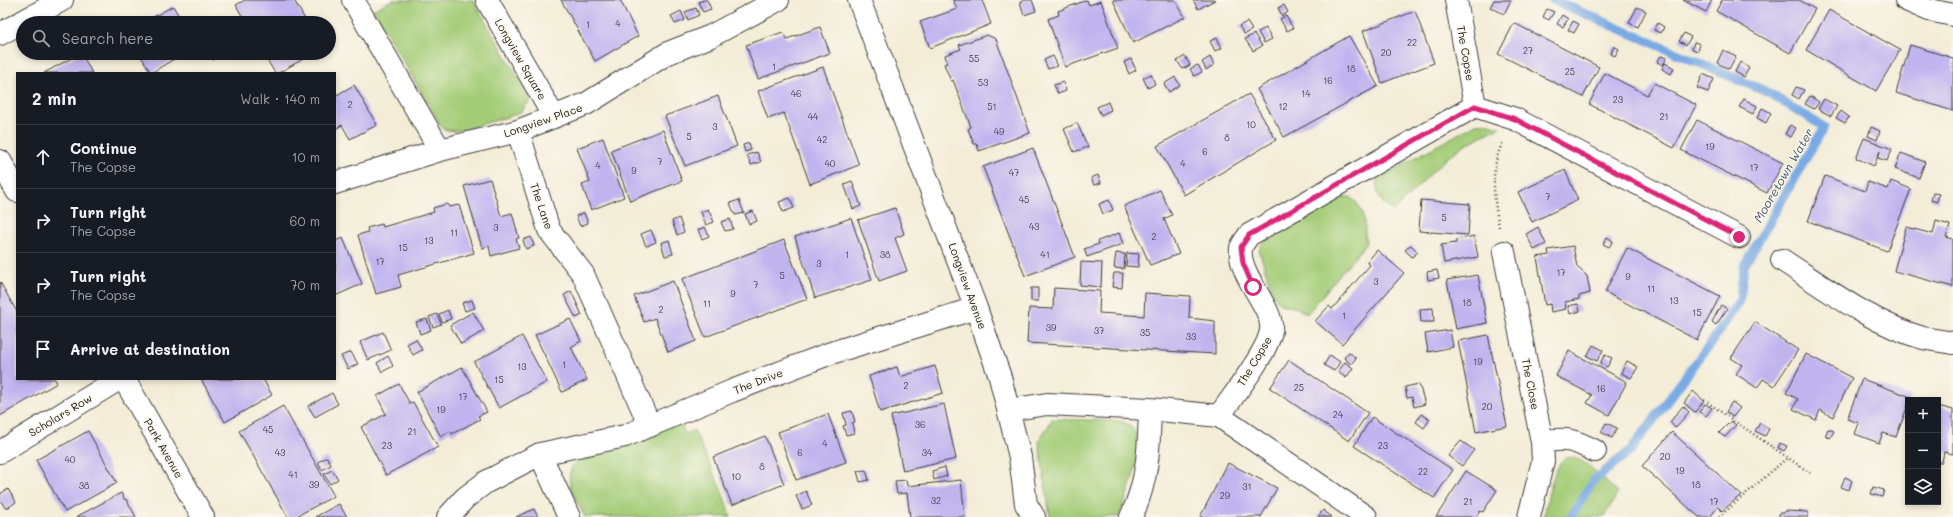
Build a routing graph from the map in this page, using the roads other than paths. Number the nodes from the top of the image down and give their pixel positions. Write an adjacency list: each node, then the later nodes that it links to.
1 (62, 0): 9 (street)
2 (353, 0): 15 (street)
3 (487, 0): 13 (street, Longview Square)
4 (778, 0): 13 (street, Longview Place)
5 (859, 0): 22 (street, Longview Avenue)
6 (1456, 0): 12 (street, The Copse)
7 (1906, 0): 8 (street)
8 (1953, 15)
9 (33, 16)
10 (16, 25): 11 (street)
11 (0, 34)
12 (1475, 106): 19 (street); 28 (street, The Copse)
13 (554, 118): 14 (street, Longview Place)
14 (518, 130): 15 (street, Longview Place); 29 (street, The Lane)
15 (440, 150): 17 (street, Longview Place)
16 (0, 161): 18 (street)
17 (336, 183)
18 (16, 189)
19 (1739, 237)
20 (1504, 252): 30 (street, The Close)
21 (1782, 260): 23 (street)
22 (976, 308): 27 (street, Longview Avenue); 29 (street, The Drive)
23 (1953, 343)
24 (117, 380): 32 (street, Scholars Row)
25 (125, 380): 34 (street, Park Avenue)
26 (1150, 409): 27 (street); 28 (street); 38 (street)
27 (1009, 410): 37 (street, Longview Avenue)
28 (1219, 416): 39 (street)
29 (650, 426): 33 (street, The Drive)
30 (1542, 442): 31 (street); 40 (street, The Close)
31 (1595, 451)
32 (0, 452)
33 (540, 454): 35 (street, The Drive); 36 (street)
34 (203, 517)
35 (448, 517)
36 (569, 517)
37 (1034, 517)
38 (1131, 517)
39 (1366, 517)
40 (1528, 517)

